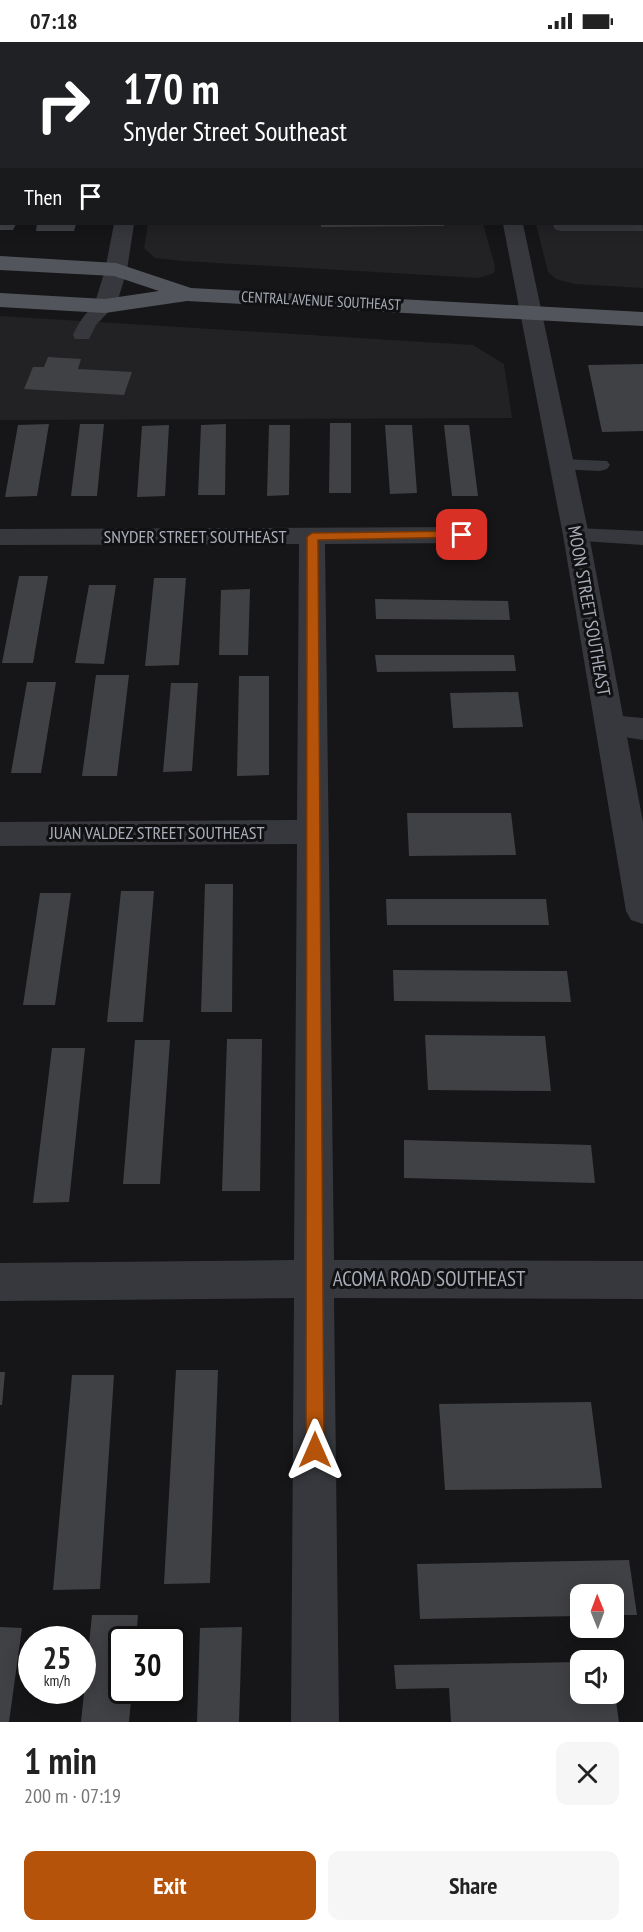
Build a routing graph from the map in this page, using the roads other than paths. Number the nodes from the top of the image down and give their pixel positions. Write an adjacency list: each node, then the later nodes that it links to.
1 (124, 225): 6 (street)
2 (513, 225): 10 (street, MOON STREET SOUTHEAST)
3 (562, 226): 4 (lane)
4 (643, 226)
5 (0, 263): 6 (main road)
6 (116, 270): 7 (main road); 9 (street)
7 (187, 294): 9 (main road, CENTRAL AVENUE SOUTHEAST); 10 (main road, CENTRAL AVENUE SOUTHEAST)
8 (0, 300): 9 (main road, CENTRAL AVENUE SOUTHEAST)
9 (105, 306): 12 (lane)
10 (531, 312): 11 (main road, CENTRAL AVENUE SOUTHEAST); 13 (street, MOON STREET SOUTHEAST)
11 (643, 319)
12 (82, 335)
13 (562, 465): 14 (lane); 16 (street, MOON STREET SOUTHEAST)
14 (600, 465)
15 (462, 535): 18 (street, SNYDER STREET SOUTHEAST)
16 (576, 535): 19 (lane); 20 (street, MOON STREET SOUTHEAST)
17 (0, 537): 18 (street, SNYDER STREET SOUTHEAST)
18 (312, 537): 22 (street)
19 (643, 538)
20 (610, 726): 21 (street); 24 (street, MOON STREET SOUTHEAST)
21 (643, 729)
22 (314, 832): 23 (street, JUAN VALDEZ STREET SOUTHEAST); 25 (street)
23 (0, 834)
24 (643, 911)
25 (314, 1279): 26 (street, ACOMA ROAD SOUTHEAST); 27 (street, ACOMA ROAD SOUTHEAST); 28 (street)
26 (643, 1280)
27 (0, 1282)
28 (315, 1722)

